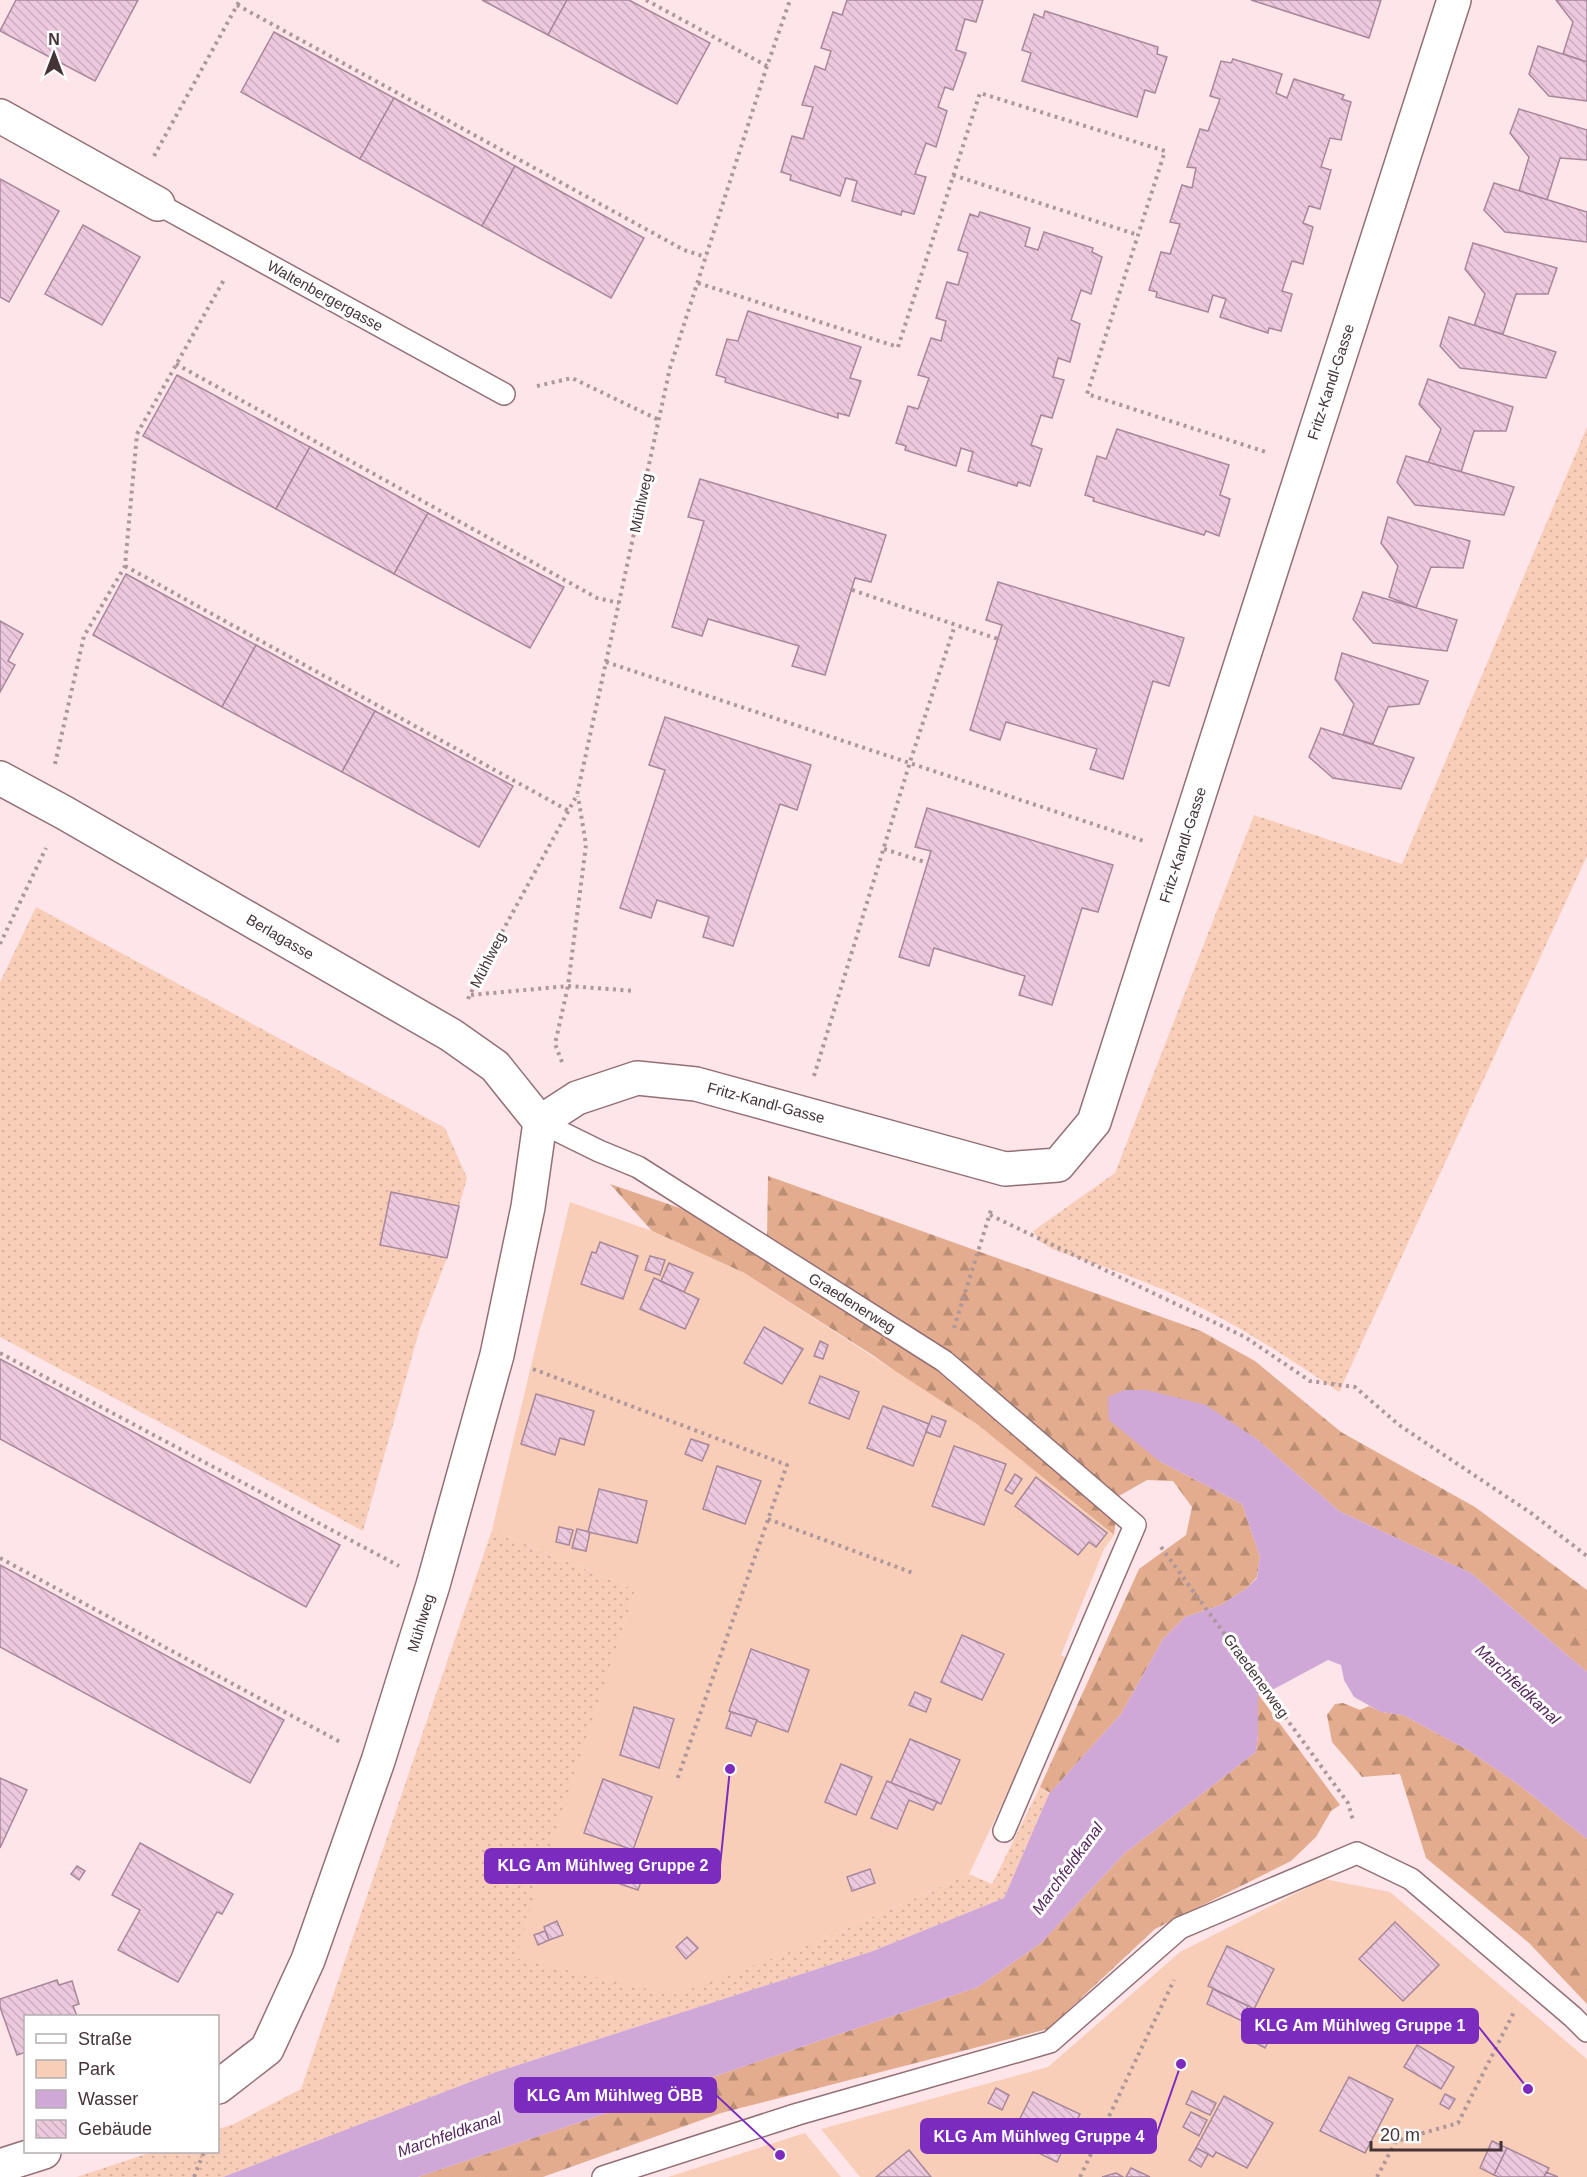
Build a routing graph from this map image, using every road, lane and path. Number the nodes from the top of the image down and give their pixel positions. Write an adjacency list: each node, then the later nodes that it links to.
1 (646, 0): 5 (path)
2 (790, 0): 5 (path, Mühlweg)
3 (1454, 0): 37 (street, Fritz-Kandl-Gasse)
4 (239, 2): 8 (path); 11 (path)
5 (767, 66): 11 (path, Mühlweg)
6 (0, 116): 8 (street, Waltenbergergasse)
7 (953, 175): 9 (path); 9 (path); 12 (path)
8 (147, 197): 10 (lane, Waltenbergergasse)
9 (1138, 235): 16 (path)
10 (241, 250): 13 (path); 14 (lane, Waltenbergergasse)
11 (706, 257): 12 (path, Mühlweg)
12 (698, 283): 15 (path, Mühlweg)
13 (176, 364): 17 (path); 19 (path)
14 (504, 394): 15 (path)
15 (659, 420): 19 (path, Mühlweg)
16 (1270, 453)
17 (124, 566): 26 (path); 27 (path)
18 (852, 590): 20 (path)
19 (619, 603): 22 (path, Mühlweg)
20 (955, 625): 21 (path); 23 (path)
21 (998, 639)
22 (606, 662): 23 (path); 25 (path, Mühlweg)
23 (910, 762): 28 (path); 29 (path)
24 (0, 778): 26 (street, Berlagasse)
25 (577, 795): 27 (path, Mühlweg); 32 (path)
26 (54, 807): 31 (path); 36 (street, Berlagasse)
27 (569, 811): 32 (path, Mühlweg)
28 (1145, 841)
29 (884, 849): 30 (path); 35 (path)
30 (928, 863)
31 (0, 944)
32 (568, 986): 33 (path); 34 (path)
33 (634, 991)
34 (577, 1098): 35 (street, Fritz-Kandl-Gasse); 36 (street, Fritz-Kandl-Gasse)
35 (805, 1114): 37 (street, Fritz-Kandl-Gasse)
36 (540, 1122): 40 (street, Mühlweg); 41 (lane, Graedenerweg)
37 (1005, 1169): 38 (path)
38 (990, 1215): 41 (path); 44 (path)
39 (0, 1353): 47 (path)
40 (497, 1355): 42 (path); 47 (street, Mühlweg)
41 (944, 1361): 51 (lane, Graedenerweg)
42 (768, 1520): 46 (path); 49 (path)
43 (1164, 1549): 50 (path, Graedenerweg)
44 (1587, 1556)
45 (0, 1558): 48 (path)
46 (913, 1573)
47 (433, 1585): 48 (street, Mühlweg)
48 (378, 1761): 55 (street, Mühlweg)
49 (677, 1780)
50 (1348, 1803)
51 (1004, 1831)
52 (1178, 1972): 61 (path)
53 (1530, 1980): 54 (lane); 60 (lane); 62 (path)
54 (1587, 2031)
55 (219, 2086)
56 (38, 2153): 58 (street)
57 (203, 2153): 59 (path)
58 (0, 2166)
59 (194, 2177)
60 (603, 2177)
61 (1080, 2177)
62 (1377, 2177)

